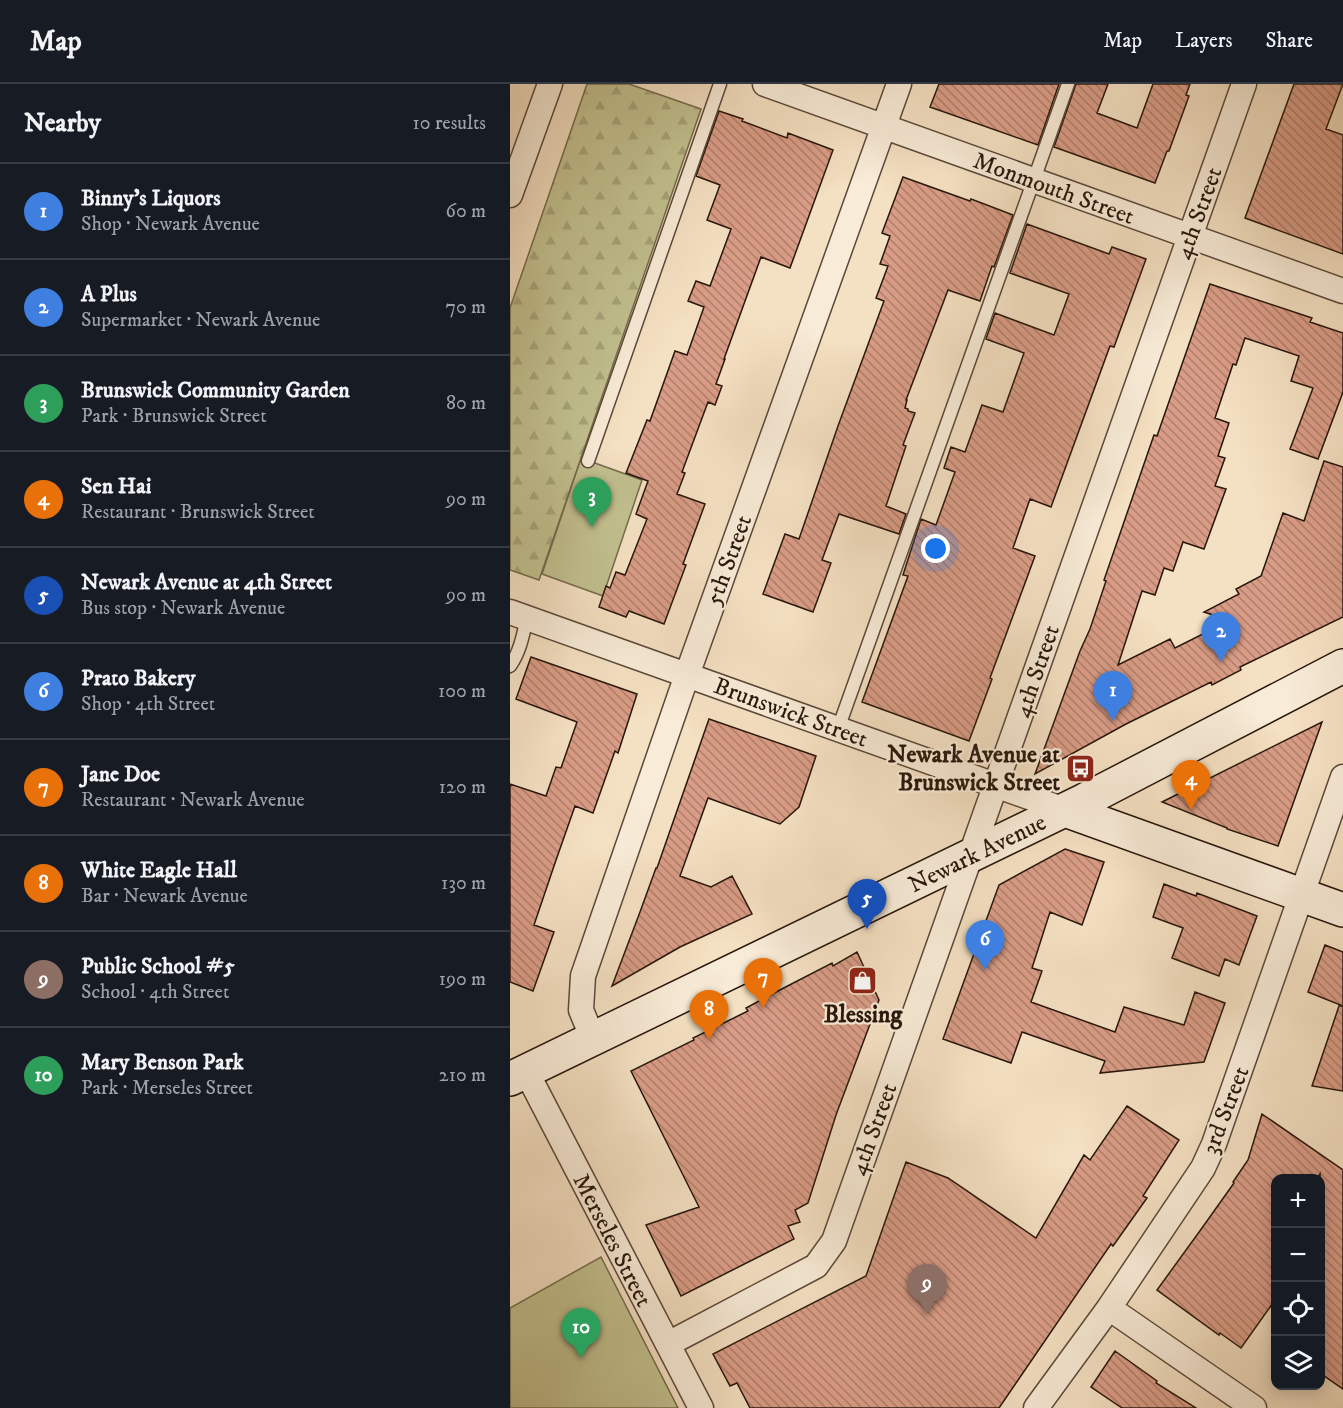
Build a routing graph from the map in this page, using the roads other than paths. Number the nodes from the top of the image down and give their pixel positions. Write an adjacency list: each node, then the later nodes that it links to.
1 (550, 84): 9 (street)
2 (720, 84): 12 (lane)
3 (765, 84): 7 (street, Monmouth Street)
4 (899, 84): 7 (street, 5th Street)
5 (1068, 84): 8 (lane)
6 (1244, 84): 10 (street, 4th Street)
7 (884, 126): 8 (street, Monmouth Street); 16 (street, 5th Street)
8 (1034, 180): 10 (street, Monmouth Street); 17 (lane)
9 (510, 195)
10 (1190, 236): 11 (street, Monmouth Street); 19 (street, 4th Street)
11 (1340, 287)
12 (588, 461)
13 (519, 615): 14 (lane); 16 (street, Brunswick Street)
14 (510, 666)
15 (1343, 666): 20 (main road, Newark Avenue)
16 (687, 675): 17 (street, Brunswick Street); 24 (street, 5th Street)
17 (838, 729): 19 (street, Brunswick Street)
18 (1343, 777): 22 (street, 3rd Street)
19 (995, 786): 20 (street, Brunswick Street); 21 (street, 4th Street)
20 (1065, 810): 21 (main road, Newark Avenue); 22 (main road, Brunswick Street)
21 (970, 857): 24 (main road, Newark Avenue); 27 (street, 4th Street)
22 (1302, 896): 23 (main road, Brunswick Street); 26 (street, 3rd Street)
23 (1343, 910)
24 (593, 1039): 25 (main road, Newark Avenue)
25 (518, 1075): 27 (street, Merseles Street)
26 (1109, 1308): 29 (street, 3rd Street); 30 (street)
27 (668, 1344): 28 (street, Merseles Street)
28 (701, 1408)
29 (1036, 1408)
30 (1254, 1408)

